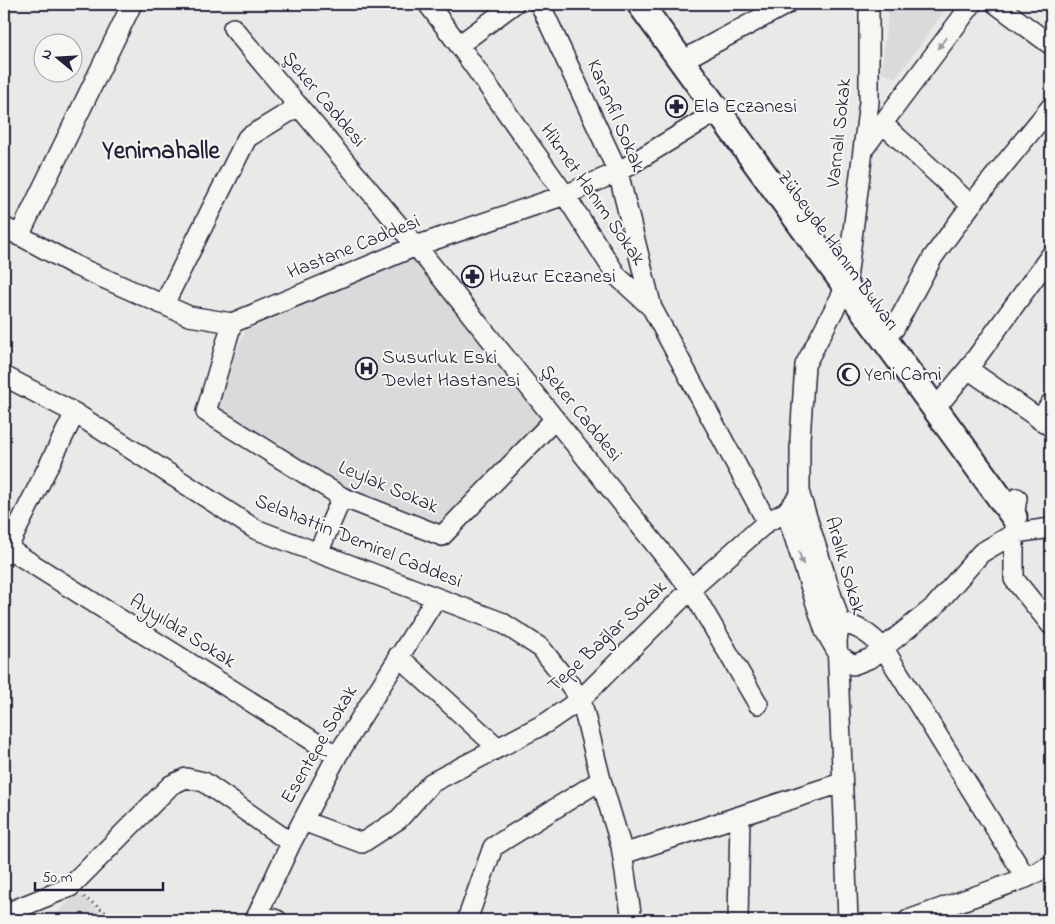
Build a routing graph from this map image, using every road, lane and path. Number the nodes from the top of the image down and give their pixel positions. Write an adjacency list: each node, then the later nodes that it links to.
1 (132, 4): 23 (street)
2 (428, 4): 12 (street, Hikmet Hanım Sokak)
3 (514, 4): 12 (street)
4 (540, 4): 20 (street, Karanfil Sokak)
5 (640, 4): 17 (main road)
6 (657, 4): 14 (main road, Zübeyde Hanım Bulvarı)
7 (787, 4): 14 (street)
8 (869, 4): 19 (street, Varnalı Sokak)
9 (972, 4): 18 (street, one-way to 18)
10 (996, 4): 13 (street)
11 (233, 28): 15 (street, Şeker Caddesi)
12 (459, 45): 21 (street, Hikmet Hanım Sokak)
13 (1051, 45)
14 (694, 54): 26 (main road, Zübeyde Hanım Bulvarı)
15 (298, 106): 24 (street, Şeker Caddesi); 27 (street)
16 (1051, 107): 22 (street)
17 (718, 111): 20 (street, Hastane Caddesi); 26 (main road)
18 (882, 123): 19 (street); 22 (street)
19 (863, 150): 26 (street, Varnalı Sokak)
20 (618, 172): 21 (street, Hastane Caddesi); 28 (street, Karanfil Sokak)
21 (565, 195): 24 (street, Hastane Caddesi); 28 (street, Hikmet Hanım Sokak)
22 (971, 205): 30 (street)
23 (12, 231): 27 (street)
24 (416, 246): 29 (street, Hastane Caddesi); 36 (street, Şeker Caddesi)
25 (1051, 255): 31 (street)
26 (847, 276): 30 (main road, Zübeyde Hanım Bulvarı); 38 (street, Aralık Sokak); 41 (main road)
27 (164, 304): 29 (street)
28 (652, 308): 42 (street, Hikmet Hanım Sokak)
29 (232, 323): 39 (street, Leylak Sokak)
30 (894, 329): 33 (main road, Zübeyde Hanım Bulvarı)
31 (968, 369): 33 (street); 37 (street)
32 (4, 376): 35 (street, Selahattin Demirel Caddesi)
33 (944, 398): 41 (main road, Zübeyde Hanım Bulvarı)
34 (1051, 403): 37 (street)
35 (75, 413): 44 (street); 45 (street, Selahattin Demirel Caddesi)
36 (555, 419): 39 (street, Leylak Sokak); 46 (street, Şeker Caddesi)
37 (1046, 423)
38 (800, 495): 40 (street, Tepe Bağlar Sokak); 48 (street, Aralık Sokak)
39 (342, 497): 45 (street)
40 (786, 512): 42 (street, Tepe Bağlar Sokak); 51 (street, one-way to 51)
41 (1015, 516): 43 (street); 49 (street); 50 (street)
42 (768, 522): 46 (street, Tepe Bağlar Sokak)
43 (1051, 528)
44 (5, 550): 56 (street, Ayyıldız Sokak)
45 (318, 553): 47 (street, Selahattin Demirel Caddesi)
46 (691, 589): 53 (street, Tepe Bağlar Sokak); 54 (street, Şeker Caddesi)
47 (436, 598): 52 (street, Esentepe Sokak); 53 (street, Selahattin Demirel Caddesi)
48 (840, 622): 50 (street); 51 (street, Aralık Sokak)
49 (1051, 625)
50 (884, 648): 51 (street); 64 (street)
51 (838, 655): 58 (street, Aralık Sokak)
52 (398, 656): 55 (street); 56 (street, Esentepe Sokak)
53 (582, 699): 55 (street, Tepe Bağlar Sokak); 57 (street)
54 (758, 704)
55 (498, 748): 60 (street, Tepe Bağlar Sokak)
56 (337, 756): 60 (street, Esentepe Sokak)
57 (601, 780): 62 (street); 70 (street)
58 (841, 783): 59 (street); 73 (street, Aralık Sokak)
59 (740, 816): 62 (street); 72 (street)
60 (303, 821): 61 (street, Esentepe Sokak)
61 (291, 843): 65 (street); 67 (street, Esentepe Sokak)
62 (622, 854): 71 (street)
63 (1051, 865): 64 (street)
64 (1026, 878): 74 (street)
65 (70, 887): 66 (street); 68 (path)
66 (4, 914)
67 (256, 917): 69 (street)
68 (116, 920)
69 (277, 920)
70 (466, 920)
71 (632, 920)
72 (738, 920)
73 (848, 920)
74 (908, 920)

